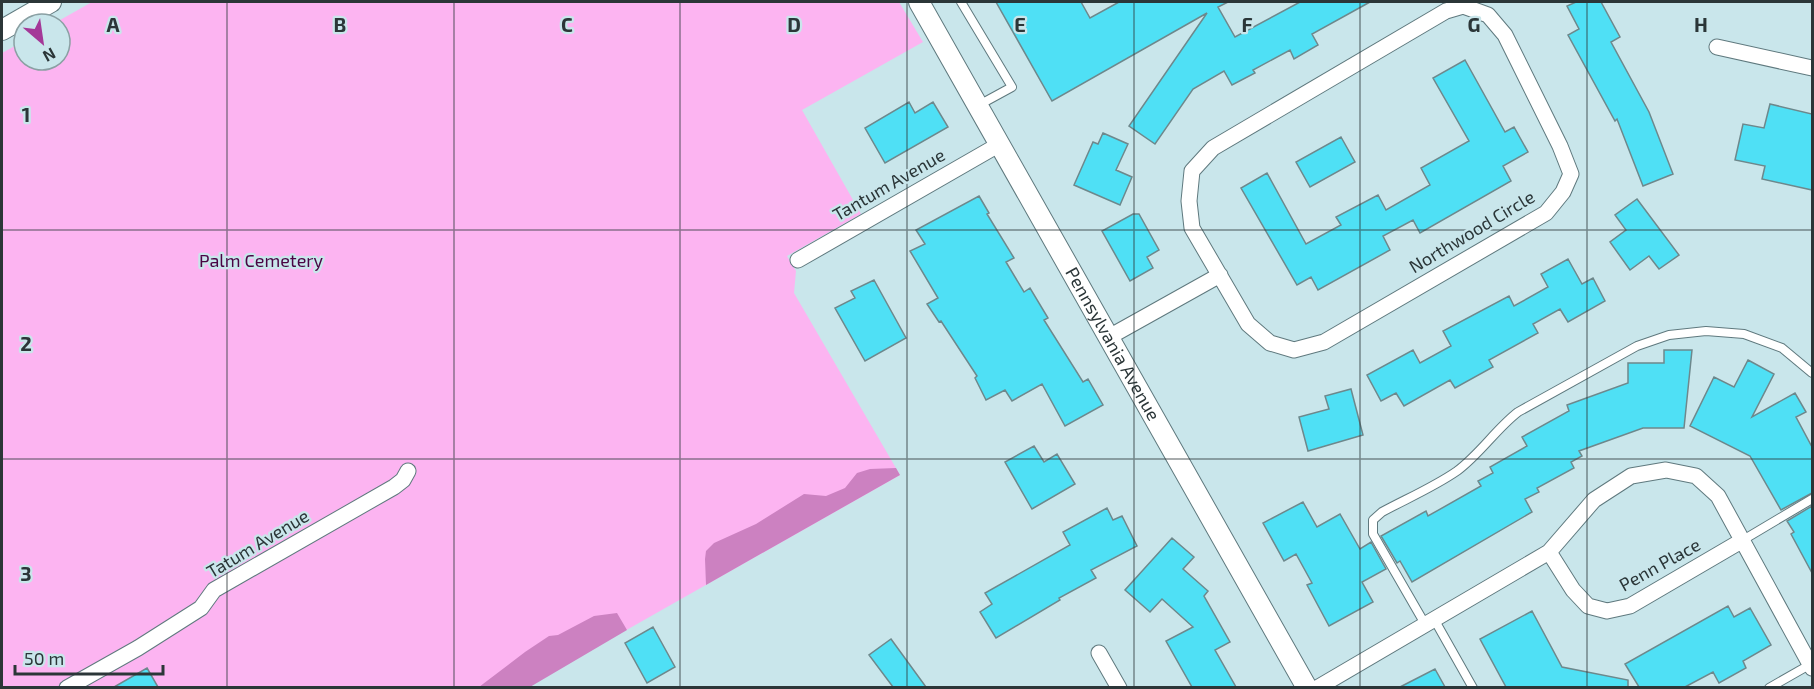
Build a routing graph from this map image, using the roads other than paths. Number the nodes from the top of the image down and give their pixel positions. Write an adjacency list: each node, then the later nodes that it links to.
1 (51, 2): 4 (street)
2 (919, 2): 7 (street, Pennsylvania Avenue)
3 (962, 2): 7 (lane)
4 (2, 30)
5 (1717, 47): 6 (street)
6 (1812, 68)
7 (978, 105): 8 (street, Pennsylvania Avenue)
8 (1000, 144): 9 (street, Tantum Avenue); 11 (street, Pennsylvania Avenue)
9 (798, 260)
10 (1220, 275): 10 (street, Northwood Circle); 11 (street)
11 (1109, 337): 22 (street, Pennsylvania Avenue)
12 (1812, 373): 17 (lane)
13 (408, 471): 20 (street, Tatum Avenue)
14 (1812, 499): 15 (lane)
15 (1743, 540): 16 (street, Penn Place); 16 (street); 19 (street)
16 (1549, 552): 17 (street)
17 (1430, 622): 23 (street); 24 (lane)
18 (1099, 652): 21 (street)
19 (1812, 666): 25 (lane)
20 (67, 687)
21 (1119, 687)
22 (1306, 687)
23 (1317, 687)
24 (1473, 687)
25 (1769, 687)

